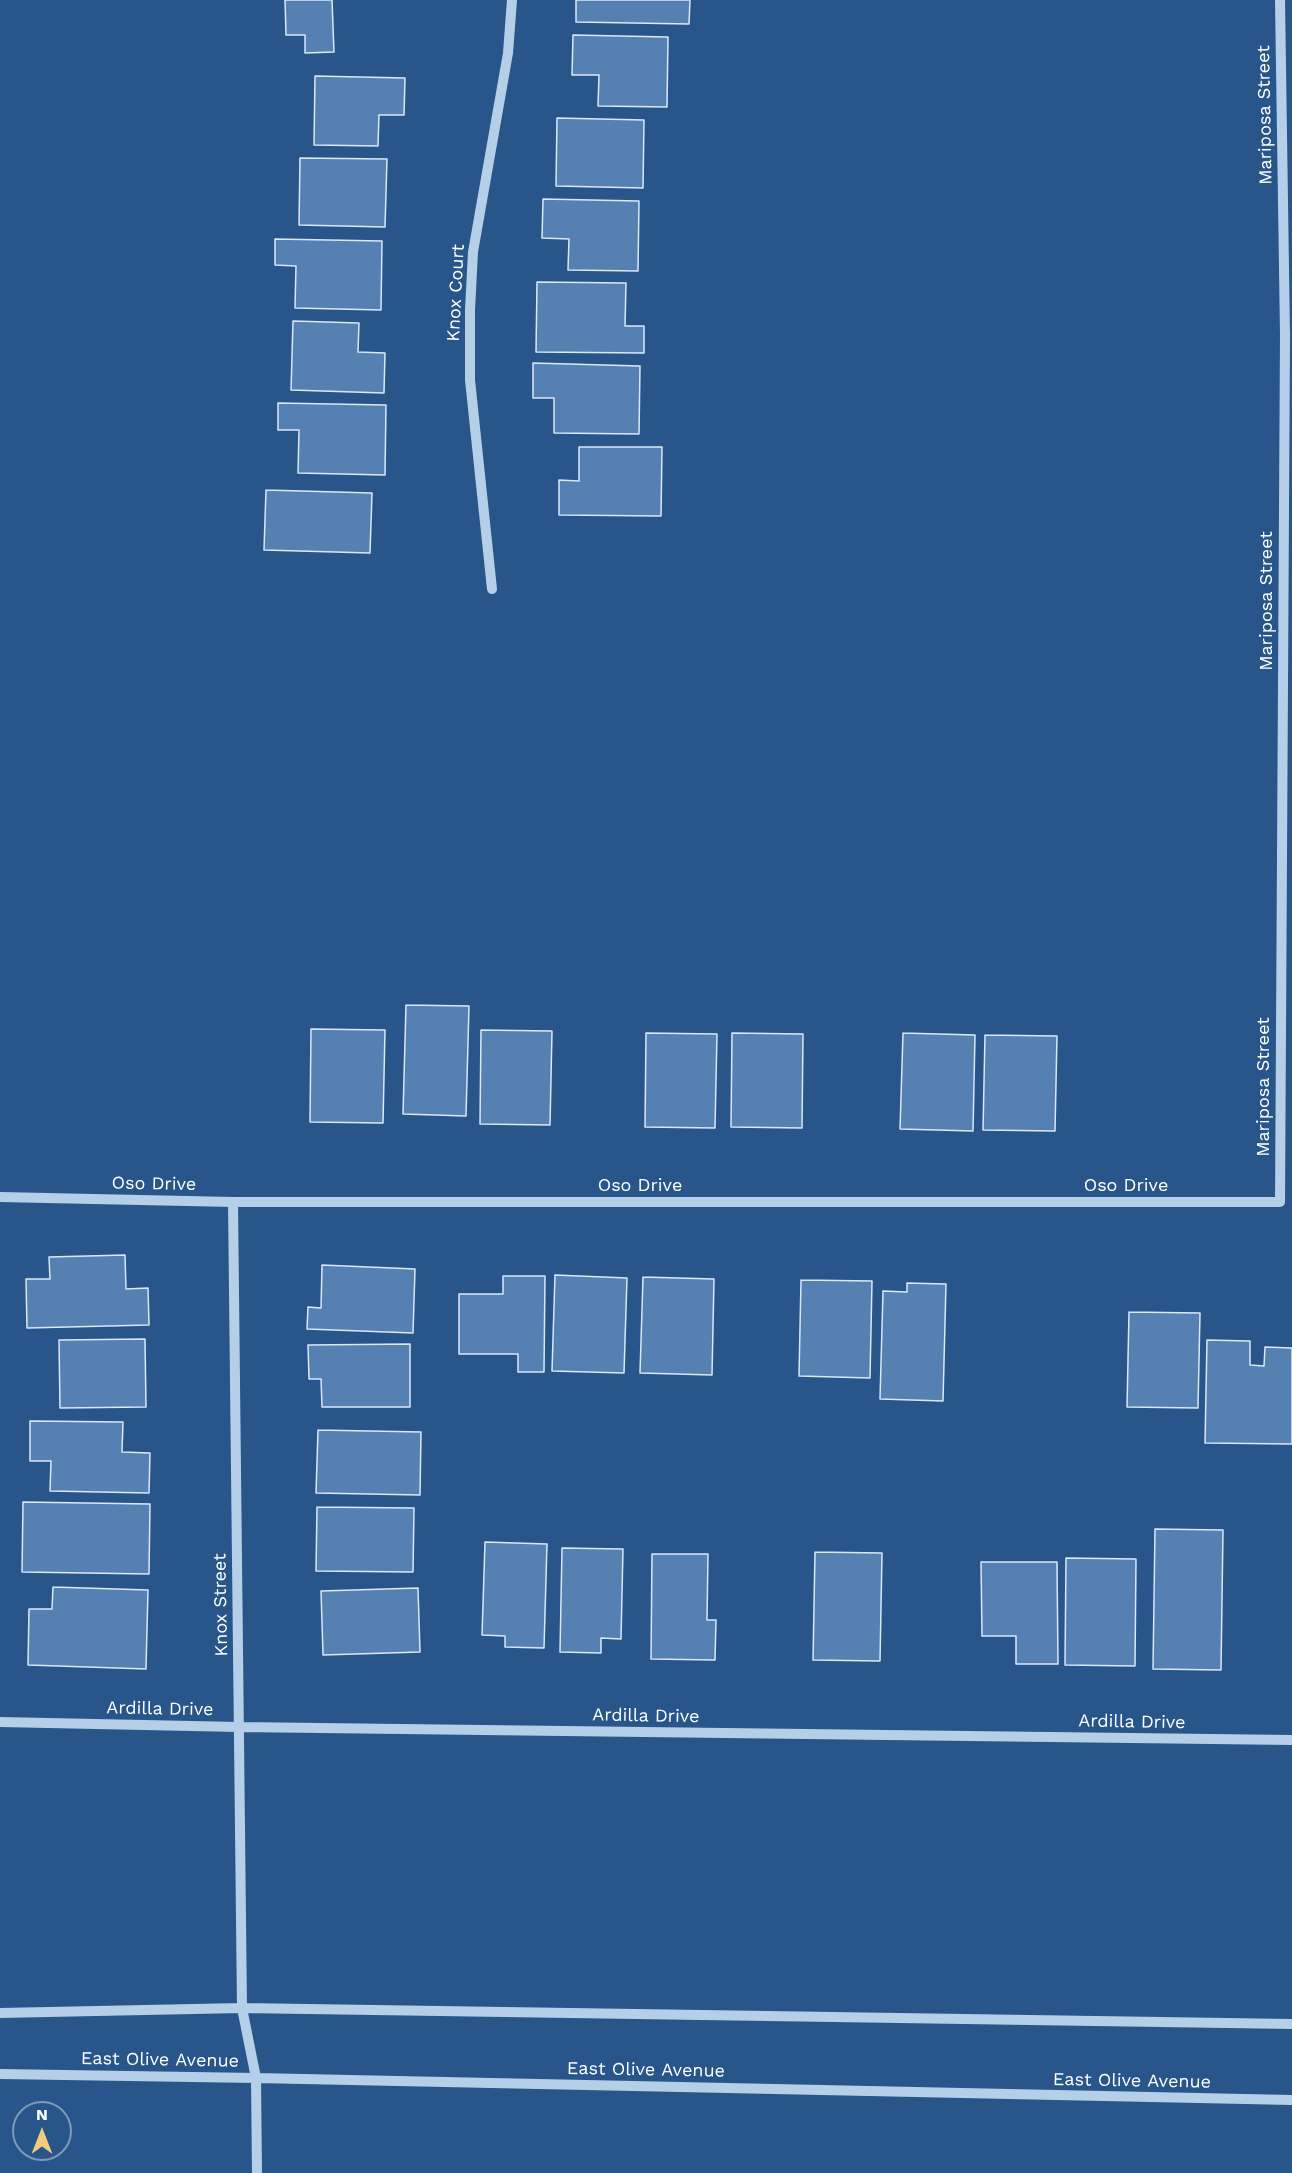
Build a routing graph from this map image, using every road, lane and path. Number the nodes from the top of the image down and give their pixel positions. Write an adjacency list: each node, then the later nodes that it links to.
1 (512, 0): 4 (street, Knox Court)
2 (1280, 0): 3 (street, Mariposa Street)
3 (1288, 335): 7 (street, Mariposa Street)
4 (492, 589)
5 (0, 1197): 6 (street, Oso Drive)
6 (233, 1202): 7 (street, Oso Drive); 9 (street, Knox Street)
7 (1280, 1202)
8 (0, 1722): 9 (street, Ardilla Drive)
9 (239, 1727): 10 (street, Ardilla Drive); 11 (street, Knox Street)
10 (1292, 1740)
11 (242, 2008): 12 (street); 13 (street); 15 (street, Knox Street)
12 (0, 2013)
13 (1292, 2024)
14 (0, 2074): 15 (street, East Olive Avenue)
15 (256, 2078): 16 (street, East Olive Avenue); 17 (street, Knox Street)
16 (1292, 2100)
17 (257, 2173)

